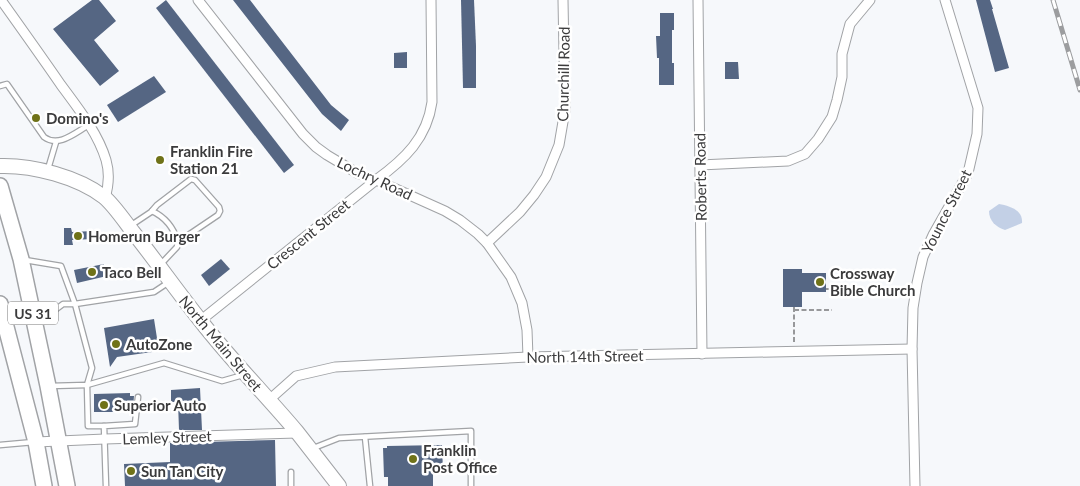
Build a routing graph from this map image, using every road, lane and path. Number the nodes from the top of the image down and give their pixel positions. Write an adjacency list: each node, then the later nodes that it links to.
1 (1, 0): 9 (street)
2 (198, 0): 14 (street, Lochry Road)
3 (431, 0): 14 (street, Crescent Street)
4 (563, 0): 20 (street, Churchill Road)
5 (698, 0): 11 (street, Roberts Road)
6 (870, 0): 11 (street)
7 (946, 0): 31 (street, Younce Street)
8 (0, 86): 10 (lane)
9 (88, 125): 10 (lane); 16 (street)
10 (56, 142): 13 (lane)
11 (700, 165): 33 (street, Roberts Road)
12 (0, 166): 13 (street, North Main Street)
13 (47, 172): 16 (street, North Main Street)
14 (376, 180): 20 (street, Lochry Road); 29 (street, Crescent Street)
15 (0, 186): 21 (main road, US 31)
16 (105, 198): 18 (street, North Main Street)
17 (152, 211): 18 (lane); 19 (lane); 19 (lane)
18 (129, 227): 22 (street, North Main Street)
19 (178, 242): 22 (lane)
20 (487, 243): 34 (street, Lochry Road)
21 (21, 259): 27 (lane); 30 (main road, US 31)
22 (159, 266): 23 (street, North Main Street)
23 (170, 282): 27 (lane); 29 (street, North Main Street)
24 (826, 289): 25 (path)
25 (832, 289)
26 (0, 304): 45 (main road, US 31)
27 (75, 304): 30 (lane); 36 (lane)
28 (832, 310): 32 (path)
29 (200, 321): 35 (street, North Main Street)
30 (35, 325): 37 (main road, US 31)
31 (912, 349): 32 (street, North 14th Street); 56 (street, Younce Street)
32 (794, 352): 33 (street, North 14th Street)
33 (702, 354): 34 (street, North 14th Street)
34 (528, 357): 39 (street, North 14th Street)
35 (245, 374): 36 (lane); 39 (street, North Main Street)
36 (87, 385): 37 (lane); 40 (lane)
37 (48, 386): 44 (main road, US 31)
38 (138, 397): 40 (lane)
39 (269, 400): 41 (street, North Main Street)
40 (104, 426): 43 (lane)
41 (297, 433): 43 (street, Lemley Street); 47 (street, North Main Street)
42 (365, 437): 47 (lane); 54 (lane); 55 (lane)
43 (105, 439): 44 (street, Lemley Street); 51 (lane)
44 (59, 441): 45 (street, Lemley Street); 50 (main road, US 31)
45 (36, 442): 46 (lane); 49 (main road, US 31)
46 (2, 446)
47 (310, 449): 53 (street, North Main Street)
48 (291, 472): 52 (lane)
49 (44, 486)
50 (67, 486)
51 (106, 486)
52 (291, 486)
53 (339, 486)
54 (370, 486)
55 (471, 486)
56 (915, 486)

